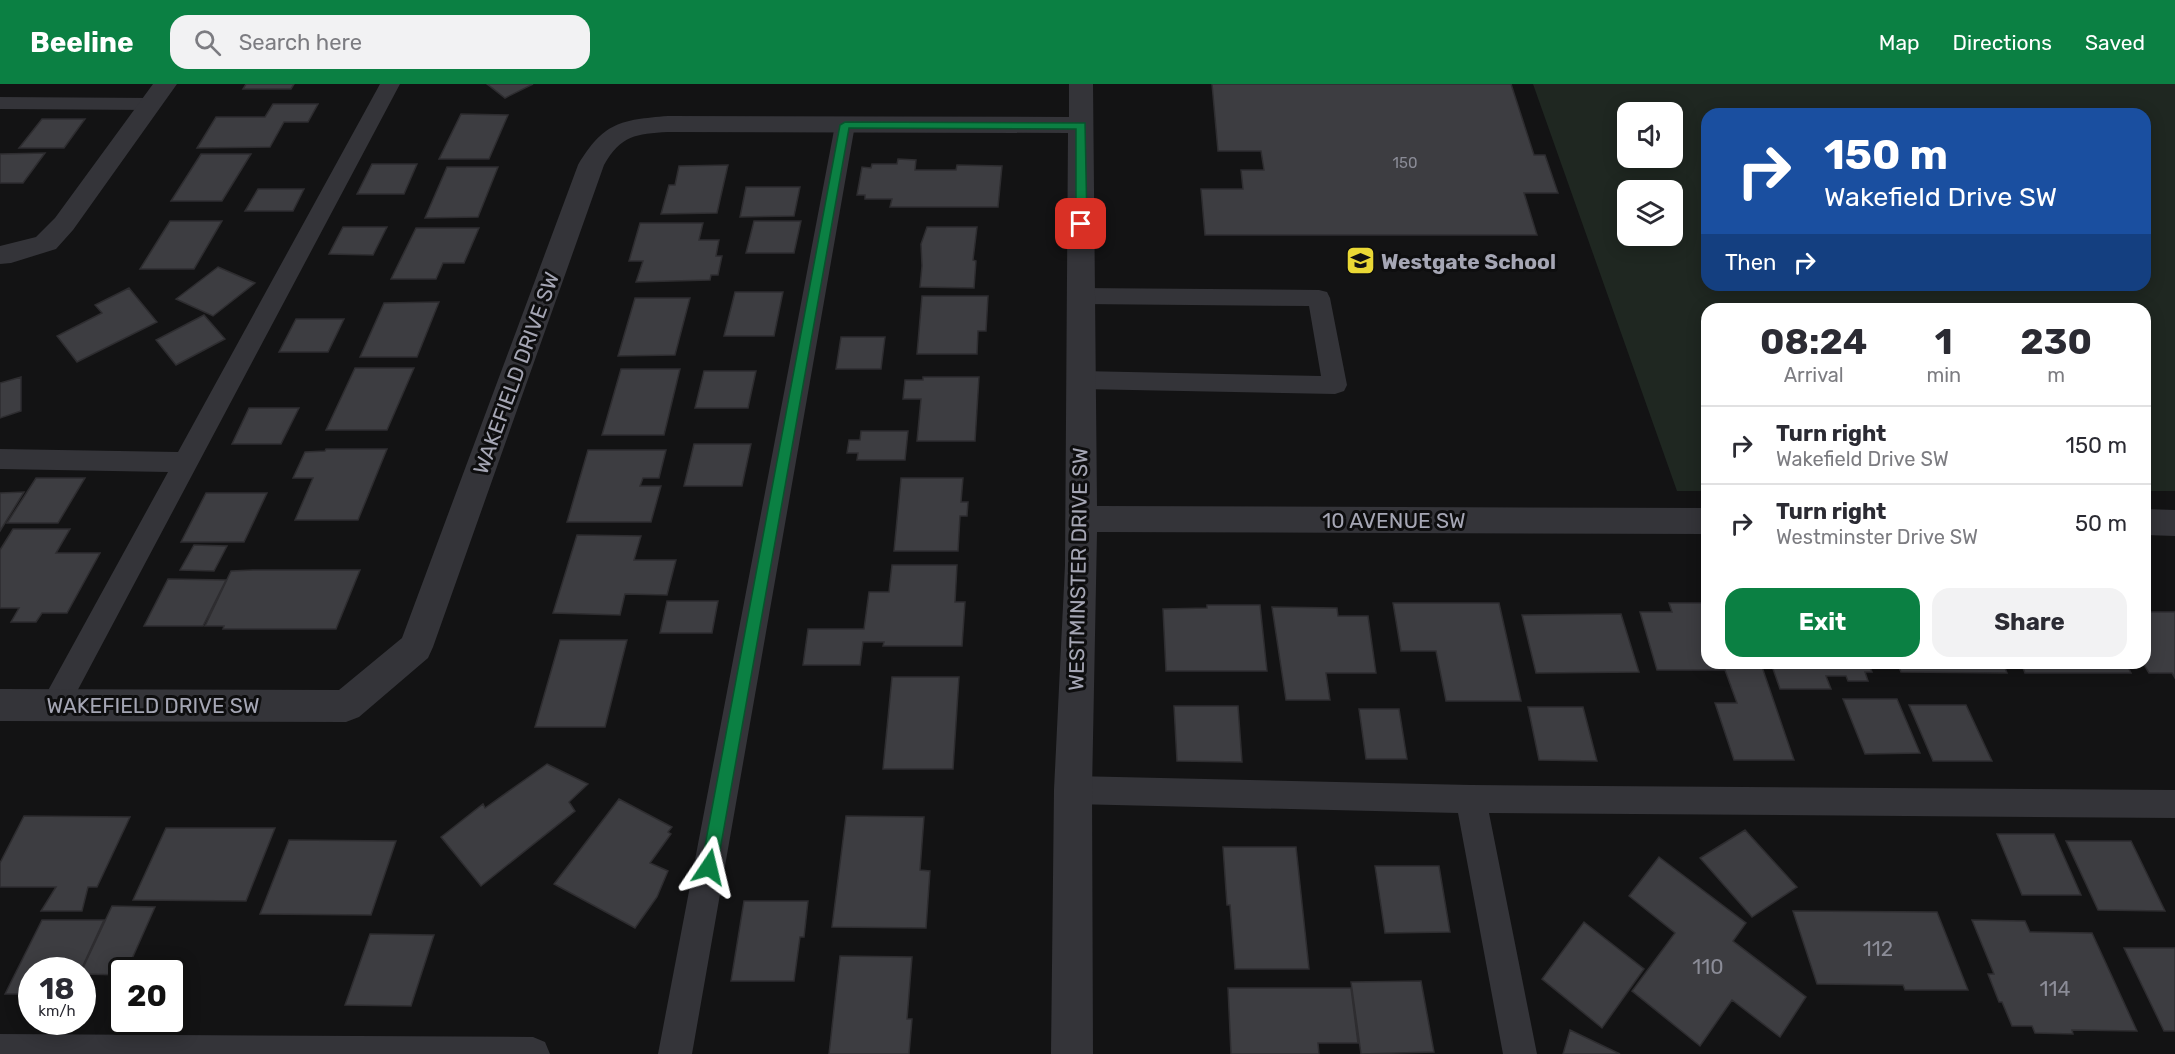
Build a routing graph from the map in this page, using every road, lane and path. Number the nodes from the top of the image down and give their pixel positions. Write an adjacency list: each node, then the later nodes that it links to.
1 (390, 84): 11 (lane)
2 (1081, 84): 6 (street, WESTMINSTER DRIVE SW)
3 (158, 94): 4 (lane); 7 (street)
4 (0, 103)
5 (845, 125): 6 (street, WAKEFIELD DRIVE SW); 17 (street, WAKEFIELD DRIVE SW); 23 (lane)
6 (1081, 126): 8 (street, WESTMINSTER DRIVE SW)
7 (0, 255)
8 (1081, 296): 9 (street, WESTMINSTER DRIVE SW); 9 (lane)
9 (1081, 380): 12 (street, WESTMINSTER DRIVE SW)
10 (0, 459): 11 (lane)
11 (186, 462): 17 (lane)
12 (1081, 519): 13 (street, 10 AVENUE SW); 18 (street, WESTMINSTER DRIVE SW)
13 (1701, 521)
14 (2151, 522): 15 (street)
15 (2175, 523)
16 (0, 705): 17 (street, WAKEFIELD DRIVE SW)
17 (54, 705)
18 (1073, 790): 19 (lane); 24 (street, WESTMINSTER DRIVE SW)
19 (1471, 799): 20 (lane); 25 (lane)
20 (2175, 804)
21 (0, 1051): 22 (lane)
22 (533, 1054)
23 (675, 1054)
24 (1072, 1054)
25 (1520, 1054)

